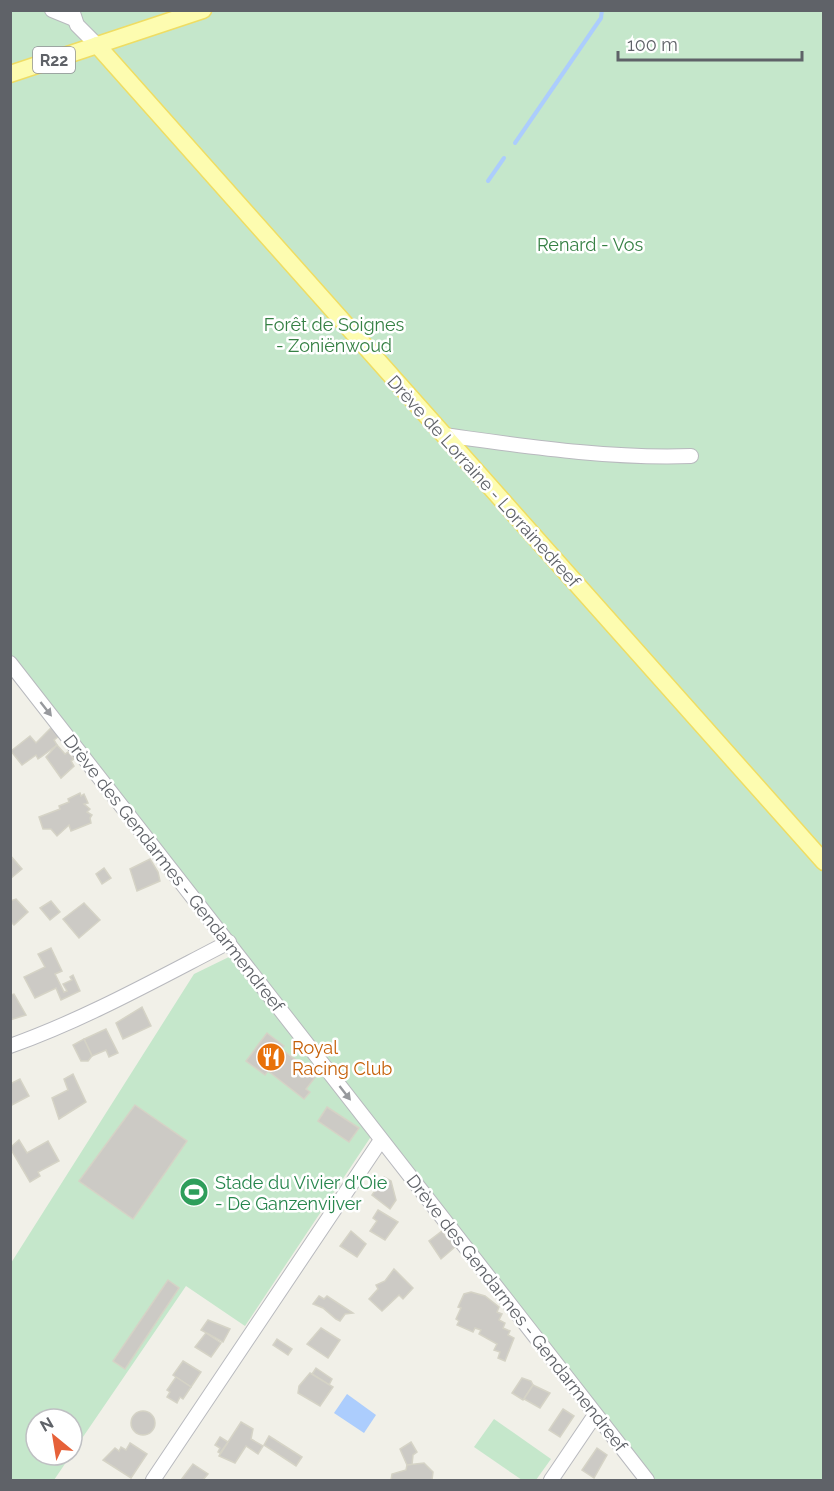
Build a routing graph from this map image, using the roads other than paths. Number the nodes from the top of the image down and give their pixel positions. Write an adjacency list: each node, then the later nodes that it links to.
1 (51, 10): 3 (street)
2 (203, 10): 4 (main road, R22)
3 (73, 15): 4 (street)
4 (97, 45): 5 (main road, R22); 6 (main road, Drève de Lorraine - Lorrainedreef)
5 (10, 74)
6 (443, 435): 7 (street); 9 (main road, Drève de Lorraine - Lorrainedreef)
7 (692, 456)
8 (10, 663): 10 (street, Drève des Gendarmes - Gendarmendreef, one-way to 10)
9 (824, 862)
10 (231, 945): 11 (street); 12 (street, Drève des Gendarmes - Gendarmendreef, one-way to 12)
11 (10, 1046)
12 (381, 1140): 13 (street, Drève des Gendarmes - Gendarmendreef); 14 (street)
13 (595, 1415): 15 (street); 16 (street, Drève des Gendarmes - Gendarmendreef)
14 (153, 1480)
15 (551, 1480)
16 (647, 1480)

